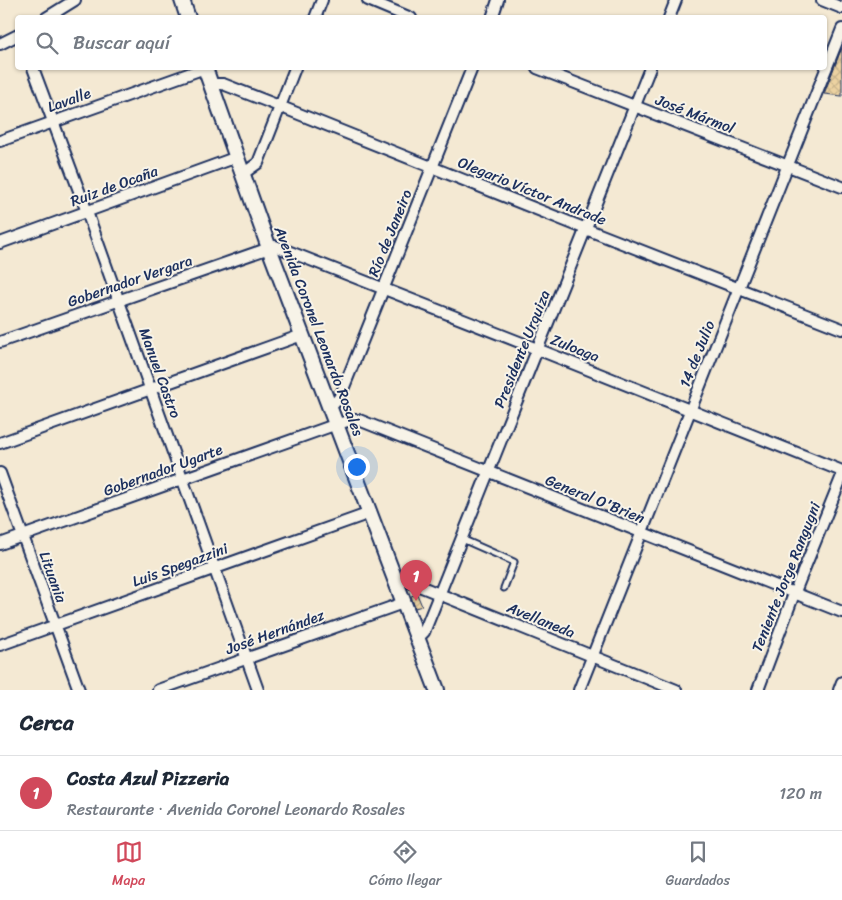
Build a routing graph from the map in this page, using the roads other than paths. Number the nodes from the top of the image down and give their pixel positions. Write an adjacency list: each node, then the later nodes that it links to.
1 (75, 0): 9 (street)
2 (182, 0): 10 (street)
3 (322, 0): 11 (street)
4 (368, 0): 12 (street)
5 (498, 0): 13 (street)
6 (676, 0): 14 (street)
7 (822, 0): 8 (street)
8 (842, 8)
9 (51, 15)
10 (187, 15)
11 (316, 15)
12 (404, 15)
13 (493, 15)
14 (670, 15)
15 (842, 30): 18 (street, 14 de Julio)
16 (15, 36): 17 (street)
17 (0, 44)
18 (827, 68)
19 (34, 70): 30 (street, Manuel Castro)
20 (199, 70): 30 (street, Lavalle)
21 (206, 70): 27 (street, Avenida Coronel Leonardo Rosales)
22 (294, 70): 28 (street)
23 (471, 70): 33 (street, Río de Janeiro)
24 (542, 70): 29 (street, José Mármol)
25 (649, 70): 29 (street, Presidente Urquiza)
26 (826, 70): 34 (street, 14 de Julio)
27 (210, 84): 28 (street, Olegario Víctor Andrade); 32 (street, Avenida Coronel Leonardo Rosales)
28 (279, 106): 33 (street, Olegario Víctor Andrade); 35 (street)
29 (635, 106): 34 (street, José Mármol); 38 (street, Presidente Urquiza)
30 (52, 122): 31 (street, Lavalle); 37 (street, Manuel Castro)
31 (0, 141)
32 (237, 157): 35 (street, Avenida Coronel Leonardo Rosales); 37 (street, Ruiz de Ocaña)
33 (433, 166): 38 (street, Olegario Víctor Andrade); 42 (street, Río de Janeiro)
34 (789, 166): 36 (street, José Mármol); 41 (street, 14 de Julio)
35 (244, 173): 40 (street, Avenida Coronel Leonardo Rosales)
36 (842, 187)
37 (87, 212): 39 (street, Ruiz de Ocaña); 43 (street, Manuel Castro)
38 (586, 229): 41 (street, Olegario Víctor Andrade); 47 (street, Presidente Urquiza)
39 (0, 243)
40 (269, 248): 42 (street, Zuloaga); 43 (street, Gobernador Vergara); 45 (street, Avenida Coronel Leonardo Rosales)
41 (740, 288): 44 (street, Olegario Víctor Andrade); 50 (street, 14 de Julio)
42 (384, 290): 47 (street, Zuloaga); 49 (street, Río de Janeiro)
43 (118, 301): 46 (street, Gobernador Vergara); 48 (street, Manuel Castro)
44 (842, 329)
45 (302, 335): 48 (street); 49 (street, Avenida Coronel Leonardo Rosales)
46 (0, 342)
47 (537, 349): 50 (street, Zuloaga); 53 (street, Presidente Urquiza)
48 (151, 390): 52 (street); 57 (street, Manuel Castro)
49 (331, 407): 51 (street, Avenida Coronel Leonardo Rosales)
50 (690, 411): 54 (street, Zuloaga); 59 (street, 14 de Julio)
51 (337, 424): 53 (street, General O'Brien); 57 (street, Gobernador Ugarte); 58 (street, Avenida Coronel Leonardo Rosales)
52 (0, 443)
53 (489, 472): 59 (street, General O'Brien); 61 (street, Presidente Urquiza)
54 (842, 472)
55 (0, 473): 60 (street, Lituania)
56 (842, 476): 66 (street, Teniente Jorge Rangugni)
57 (183, 479): 60 (street, Gobernador Ugarte); 63 (street, Manuel Castro)
58 (370, 513): 63 (street, Luis Spegazzini); 64 (street, Avenida Coronel Leonardo Rosales)
59 (641, 534): 66 (street, General O'Brien); 73 (street, 14 de Julio)
60 (23, 536): 62 (street, Gobernador Ugarte); 70 (street, Lituania)
61 (462, 539): 65 (lane); 67 (street, Presidente Urquiza)
62 (0, 544)
63 (214, 569): 70 (street, Luis Spegazzini); 74 (street, Manuel Castro)
64 (394, 579): 67 (street, Avellaneda); 68 (street, Avenida Coronel Leonardo Rosales)
65 (504, 588)
66 (794, 594): 69 (street, General O'Brien); 82 (street, Teniente Jorge Rangugni)
67 (440, 595): 71 (street, Presidente Urquiza); 73 (street, Avellaneda)
68 (403, 603): 71 (street, Avenida Coronel Leonardo Rosales); 74 (street, José Hernández)
69 (842, 612)
70 (55, 626): 72 (street, Luis Spegazzini); 77 (street, Lituania)
71 (417, 639): 80 (street, Avenida Coronel Leonardo Rosales)
72 (0, 645)
73 (593, 656): 76 (street, Avellaneda); 81 (street, 14 de Julio)
74 (246, 658): 78 (street, José Hernández); 79 (street, Manuel Castro)
75 (842, 682): 83 (street)
76 (670, 689)
77 (79, 690)
78 (158, 690)
79 (258, 690)
80 (437, 690)
81 (578, 690)
82 (758, 690)
83 (839, 690)

